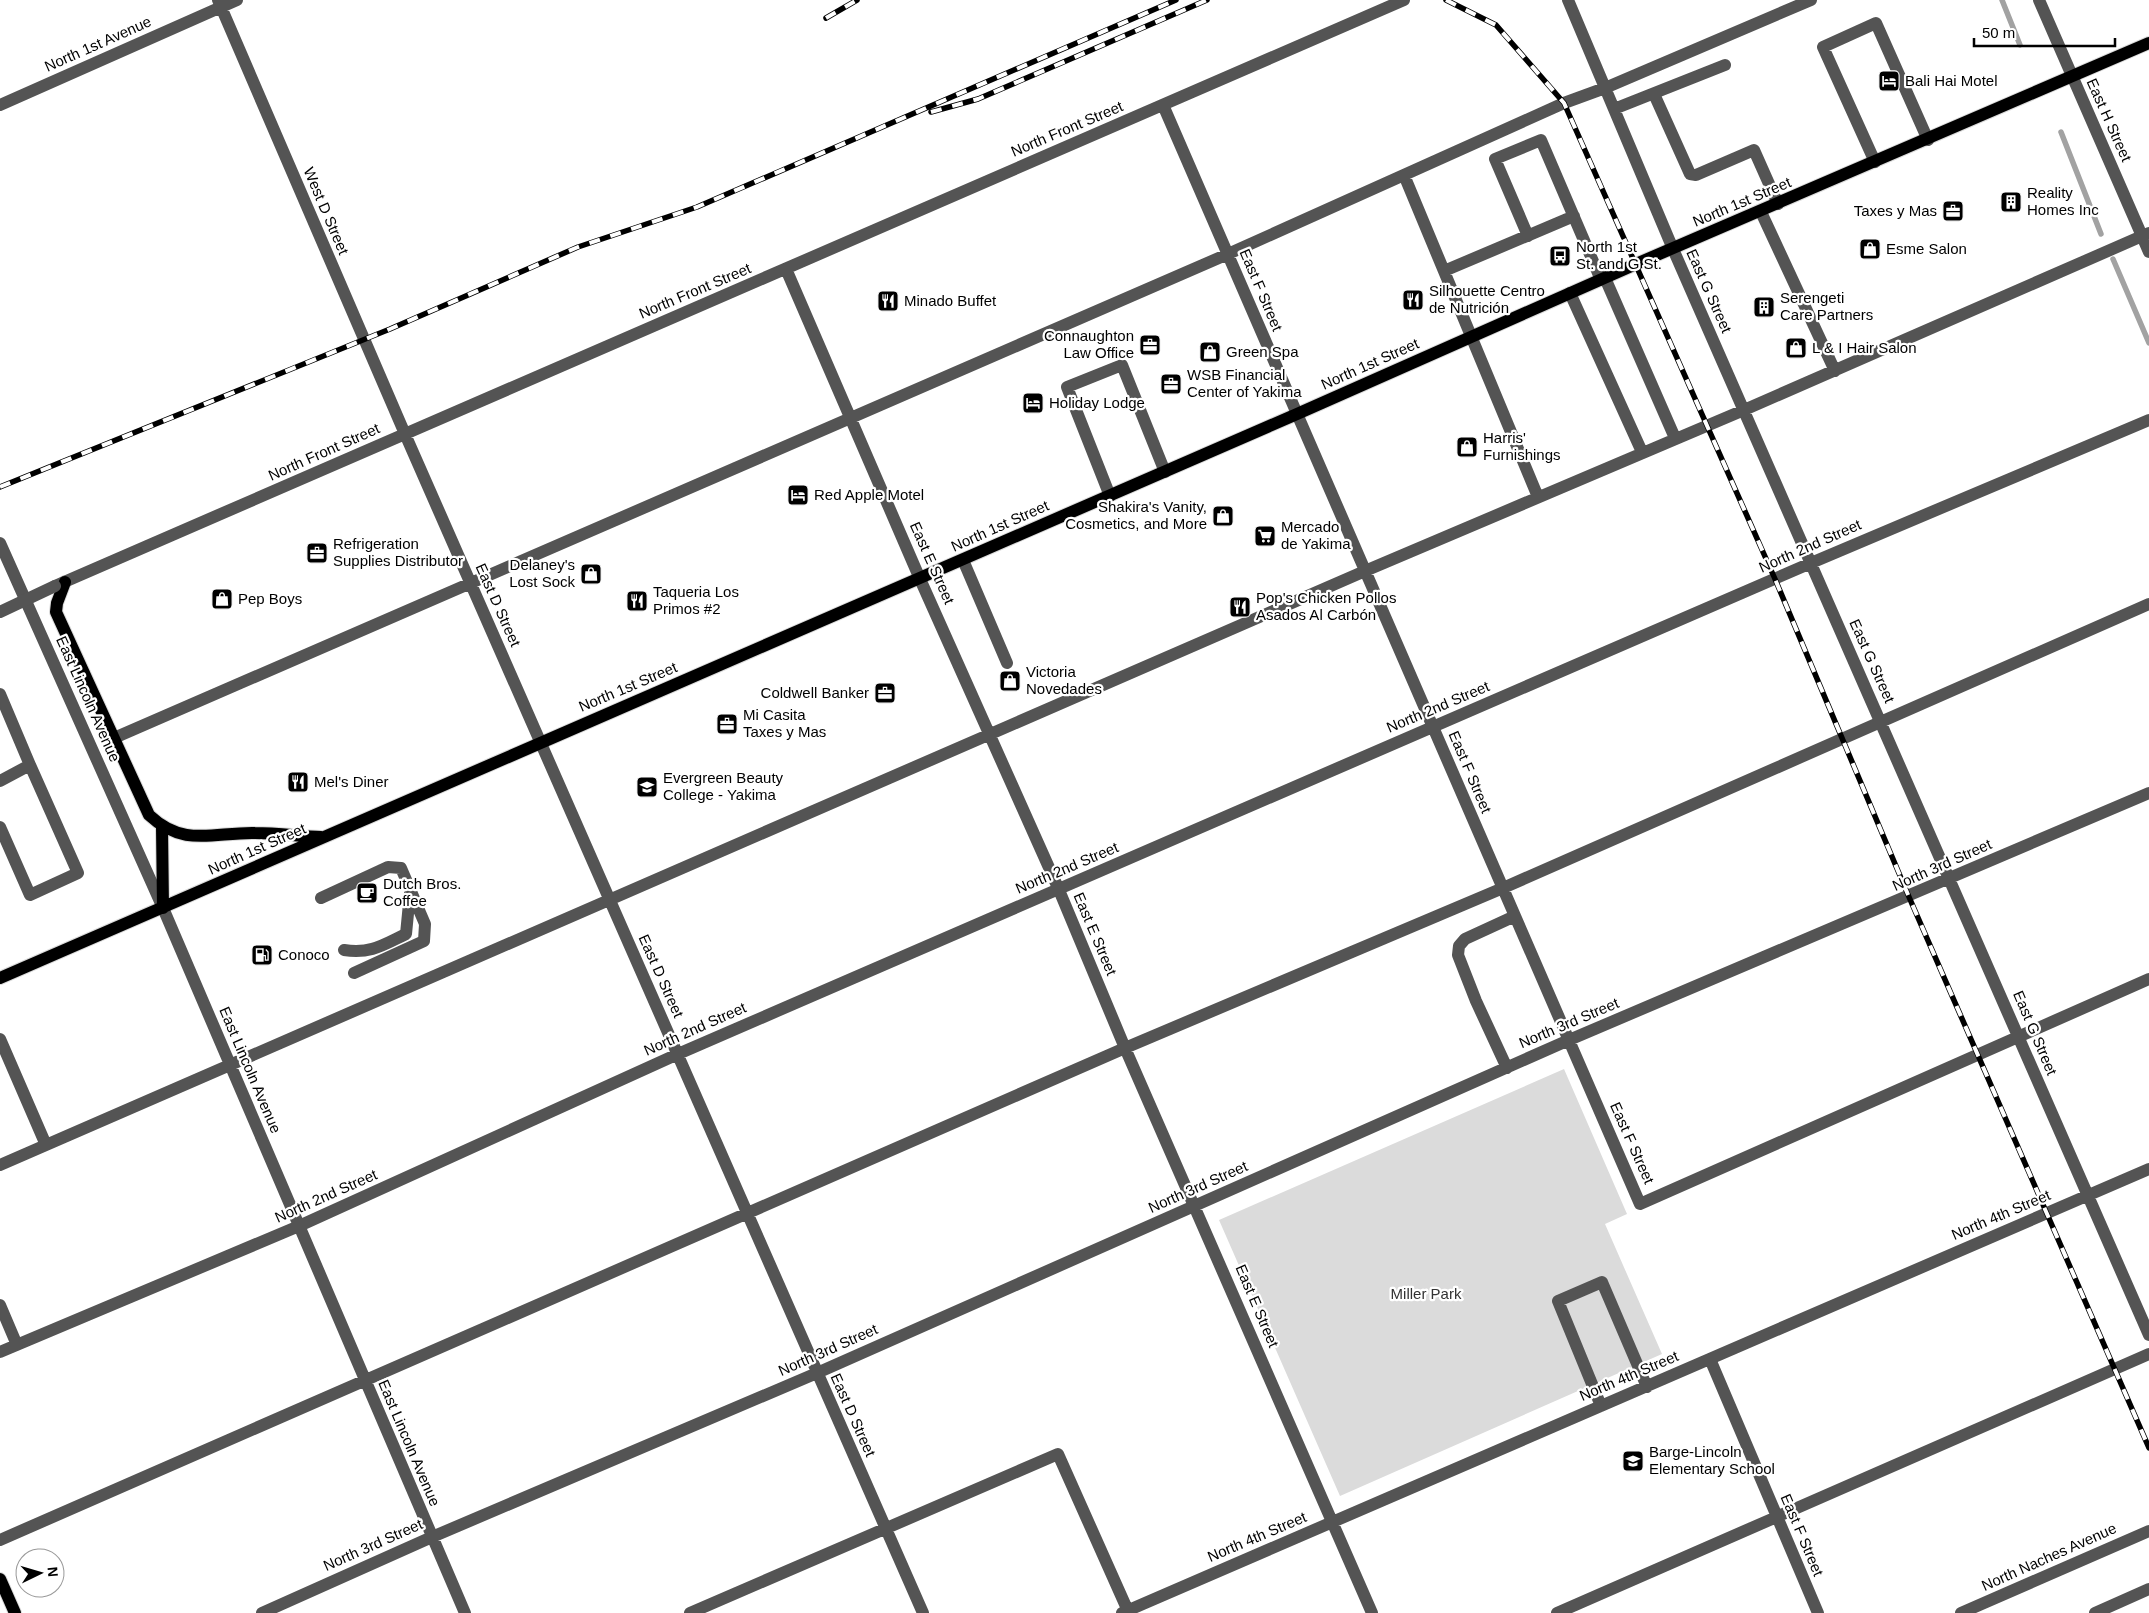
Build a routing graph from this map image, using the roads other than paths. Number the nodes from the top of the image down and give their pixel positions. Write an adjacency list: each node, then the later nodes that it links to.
1 (237, 0): 6 (street, North 1st Avenue)
2 (1404, 0): 13 (street, North Front Street)
3 (1568, 0): 10 (street, East G Street)
4 (1812, 0): 10 (street)
5 (2039, 0): 9 (street, East H Street)
6 (219, 3): 12 (street, North 1st Avenue); 36 (street, West D Street)
7 (2149, 44): 9 (main road, North 1st Street)
8 (1725, 65): 11 (street)
9 (2073, 77): 15 (main road, North 1st Street); 21 (street, East H Street)
10 (1605, 88): 14 (street, East G Street); 17 (street)
11 (1654, 94): 14 (street); 18 (street)
12 (0, 105)
13 (1163, 105): 25 (street, East F Street); 26 (street, North Front Street)
14 (1614, 109): 23 (street, East G Street)
15 (1928, 140): 16 (main road, North 1st Street); 16 (street)
16 (1875, 162): 18 (main road, North 1st Street)
17 (1404, 175): 25 (street); 27 (street)
18 (1778, 204): 19 (main road, North 1st Street)
19 (1761, 212): 23 (main road, North 1st Street); 31 (street)
20 (1574, 216): 22 (street); 22 (street); 28 (street)
21 (2145, 234): 24 (street, East H Street); 31 (street)
22 (1528, 236): 27 (street)
23 (1673, 249): 28 (main road, North 1st Street); 32 (street, East G Street)
24 (2149, 252)
25 (1228, 254): 33 (street, East F Street); 34 (street)
26 (786, 269): 34 (street, East E Street); 36 (street, North Front Street)
27 (1444, 271): 30 (street)
28 (1603, 279): 29 (main road, North 1st Street); 37 (street)
29 (1570, 293): 30 (main road, North 1st Street); 38 (street)
30 (1472, 337): 33 (main road, North 1st Street); 41 (street)
31 (1835, 371): 32 (street)
32 (1744, 410): 37 (street); 44 (street, East G Street)
33 (1297, 414): 39 (main road, North 1st Street); 45 (street, East F Street)
34 (850, 417): 46 (street, East E Street); 47 (street)
35 (2149, 420): 44 (street, North 2nd Street)
36 (405, 434): 47 (street, East D Street); 48 (street, North Front Street)
37 (1675, 438): 38 (street)
38 (1642, 452): 41 (street)
39 (1165, 472): 40 (main road, North 1st Street); 40 (street)
40 (1110, 496): 43 (main road, North 1st Street)
41 (1538, 497): 45 (street)
42 (0, 543): 70 (street, East Lincoln Avenue)
43 (963, 560): 46 (main road, North 1st Street); 51 (street)
44 (1811, 563): 53 (street, East G Street); 54 (street, North 2nd Street)
45 (1365, 570): 54 (street, East F Street); 55 (street)
46 (920, 579): 55 (street, East E Street); 57 (main road, North 1st Street)
47 (470, 583): 56 (street); 57 (street, East D Street)
48 (60, 584): 50 (street, North Front Street, bridge); 56 (main road)
49 (2149, 604): 53 (street)
50 (0, 612)
51 (1007, 663)
52 (0, 694): 58 (street)
53 (1882, 723): 64 (street, East G Street); 65 (street)
54 (1433, 727): 65 (street, East F Street); 67 (street, North 2nd Street)
55 (990, 735): 67 (street, East E Street); 69 (street)
56 (114, 738): 62 (main road)
57 (540, 742): 63 (main road, North 1st Street); 69 (street, East D Street)
58 (30, 765): 59 (street); 61 (street)
59 (0, 781)
60 (2149, 793): 64 (street, North 3rd Street)
61 (0, 827)
62 (162, 827): 63 (main road); 70 (main road)
63 (324, 838): 70 (main road, North 1st Street)
64 (1949, 879): 76 (street, East G Street); 78 (street, North 3rd Street)
65 (1503, 888): 71 (street, East F Street); 79 (street)
66 (410, 890): 68 (street); 72 (street); 73 (street)
67 (1059, 890): 79 (street, East E Street); 80 (street, North 2nd Street)
68 (321, 898)
69 (610, 900): 80 (street, East D Street); 81 (street)
70 (163, 908): 74 (main road, North 1st Street); 81 (street, East Lincoln Avenue)
71 (1515, 916): 78 (street, East F Street); 82 (street)
72 (344, 950)
73 (354, 973)
74 (0, 978)
75 (2149, 979): 76 (street)
76 (2019, 1036): 78 (street, East F Street); 86 (street, East G Street)
77 (0, 1039): 83 (street)
78 (1569, 1040): 82 (street, North 3rd Street)
79 (1125, 1048): 87 (street, East E Street); 88 (street)
80 (678, 1054): 88 (street, East D Street); 89 (street, North 2nd Street)
81 (231, 1066): 83 (street); 89 (street, East Lincoln Avenue)
82 (1507, 1068): 87 (street, North 3rd Street)
83 (46, 1145): 84 (street)
84 (0, 1165)
85 (2149, 1169): 86 (street, North 4th Street)
86 (2087, 1196): 91 (street, East G Street); 95 (street, North 4th Street)
87 (1196, 1206): 96 (street, North 3rd Street); 101 (street, East E Street)
88 (748, 1213): 96 (street, East D Street); 97 (street)
89 (299, 1226): 92 (street, North 2nd Street); 97 (street, East Lincoln Avenue)
90 (0, 1305): 92 (street)
91 (2149, 1335)
92 (17, 1344): 93 (street, North 2nd Street)
93 (0, 1352)
94 (2149, 1354): 100 (street)
95 (1710, 1359): 98 (street, North 4th Street); 100 (street, East F Street)
96 (817, 1373): 102 (street, East D Street); 104 (street, North 3rd Street)
97 (365, 1380): 104 (street, East Lincoln Avenue); 105 (street)
98 (1647, 1387): 99 (street, North 4th Street); 99 (street)
99 (1601, 1406): 101 (street, North 4th Street)
100 (1777, 1517): 115 (street); 116 (street, East F Street)
101 (1332, 1522): 108 (street, North 4th Street); 114 (street, East E Street)
102 (886, 1529): 108 (street); 112 (street); 113 (street, East D Street)
103 (2149, 1531): 117 (street, North Naches Avenue)
104 (432, 1537): 110 (street, North 3rd Street); 111 (street, East Lincoln Avenue)
105 (0, 1540)
106 (0, 1579): 109 (main road)
107 (2149, 1589): 118 (street)
108 (1125, 1612)
109 (15, 1613)
110 (262, 1613)
111 (465, 1613)
112 (690, 1613)
113 (923, 1613)
114 (1372, 1613)
115 (1558, 1613)
116 (1818, 1613)
117 (1961, 1613)
118 (2095, 1613)

